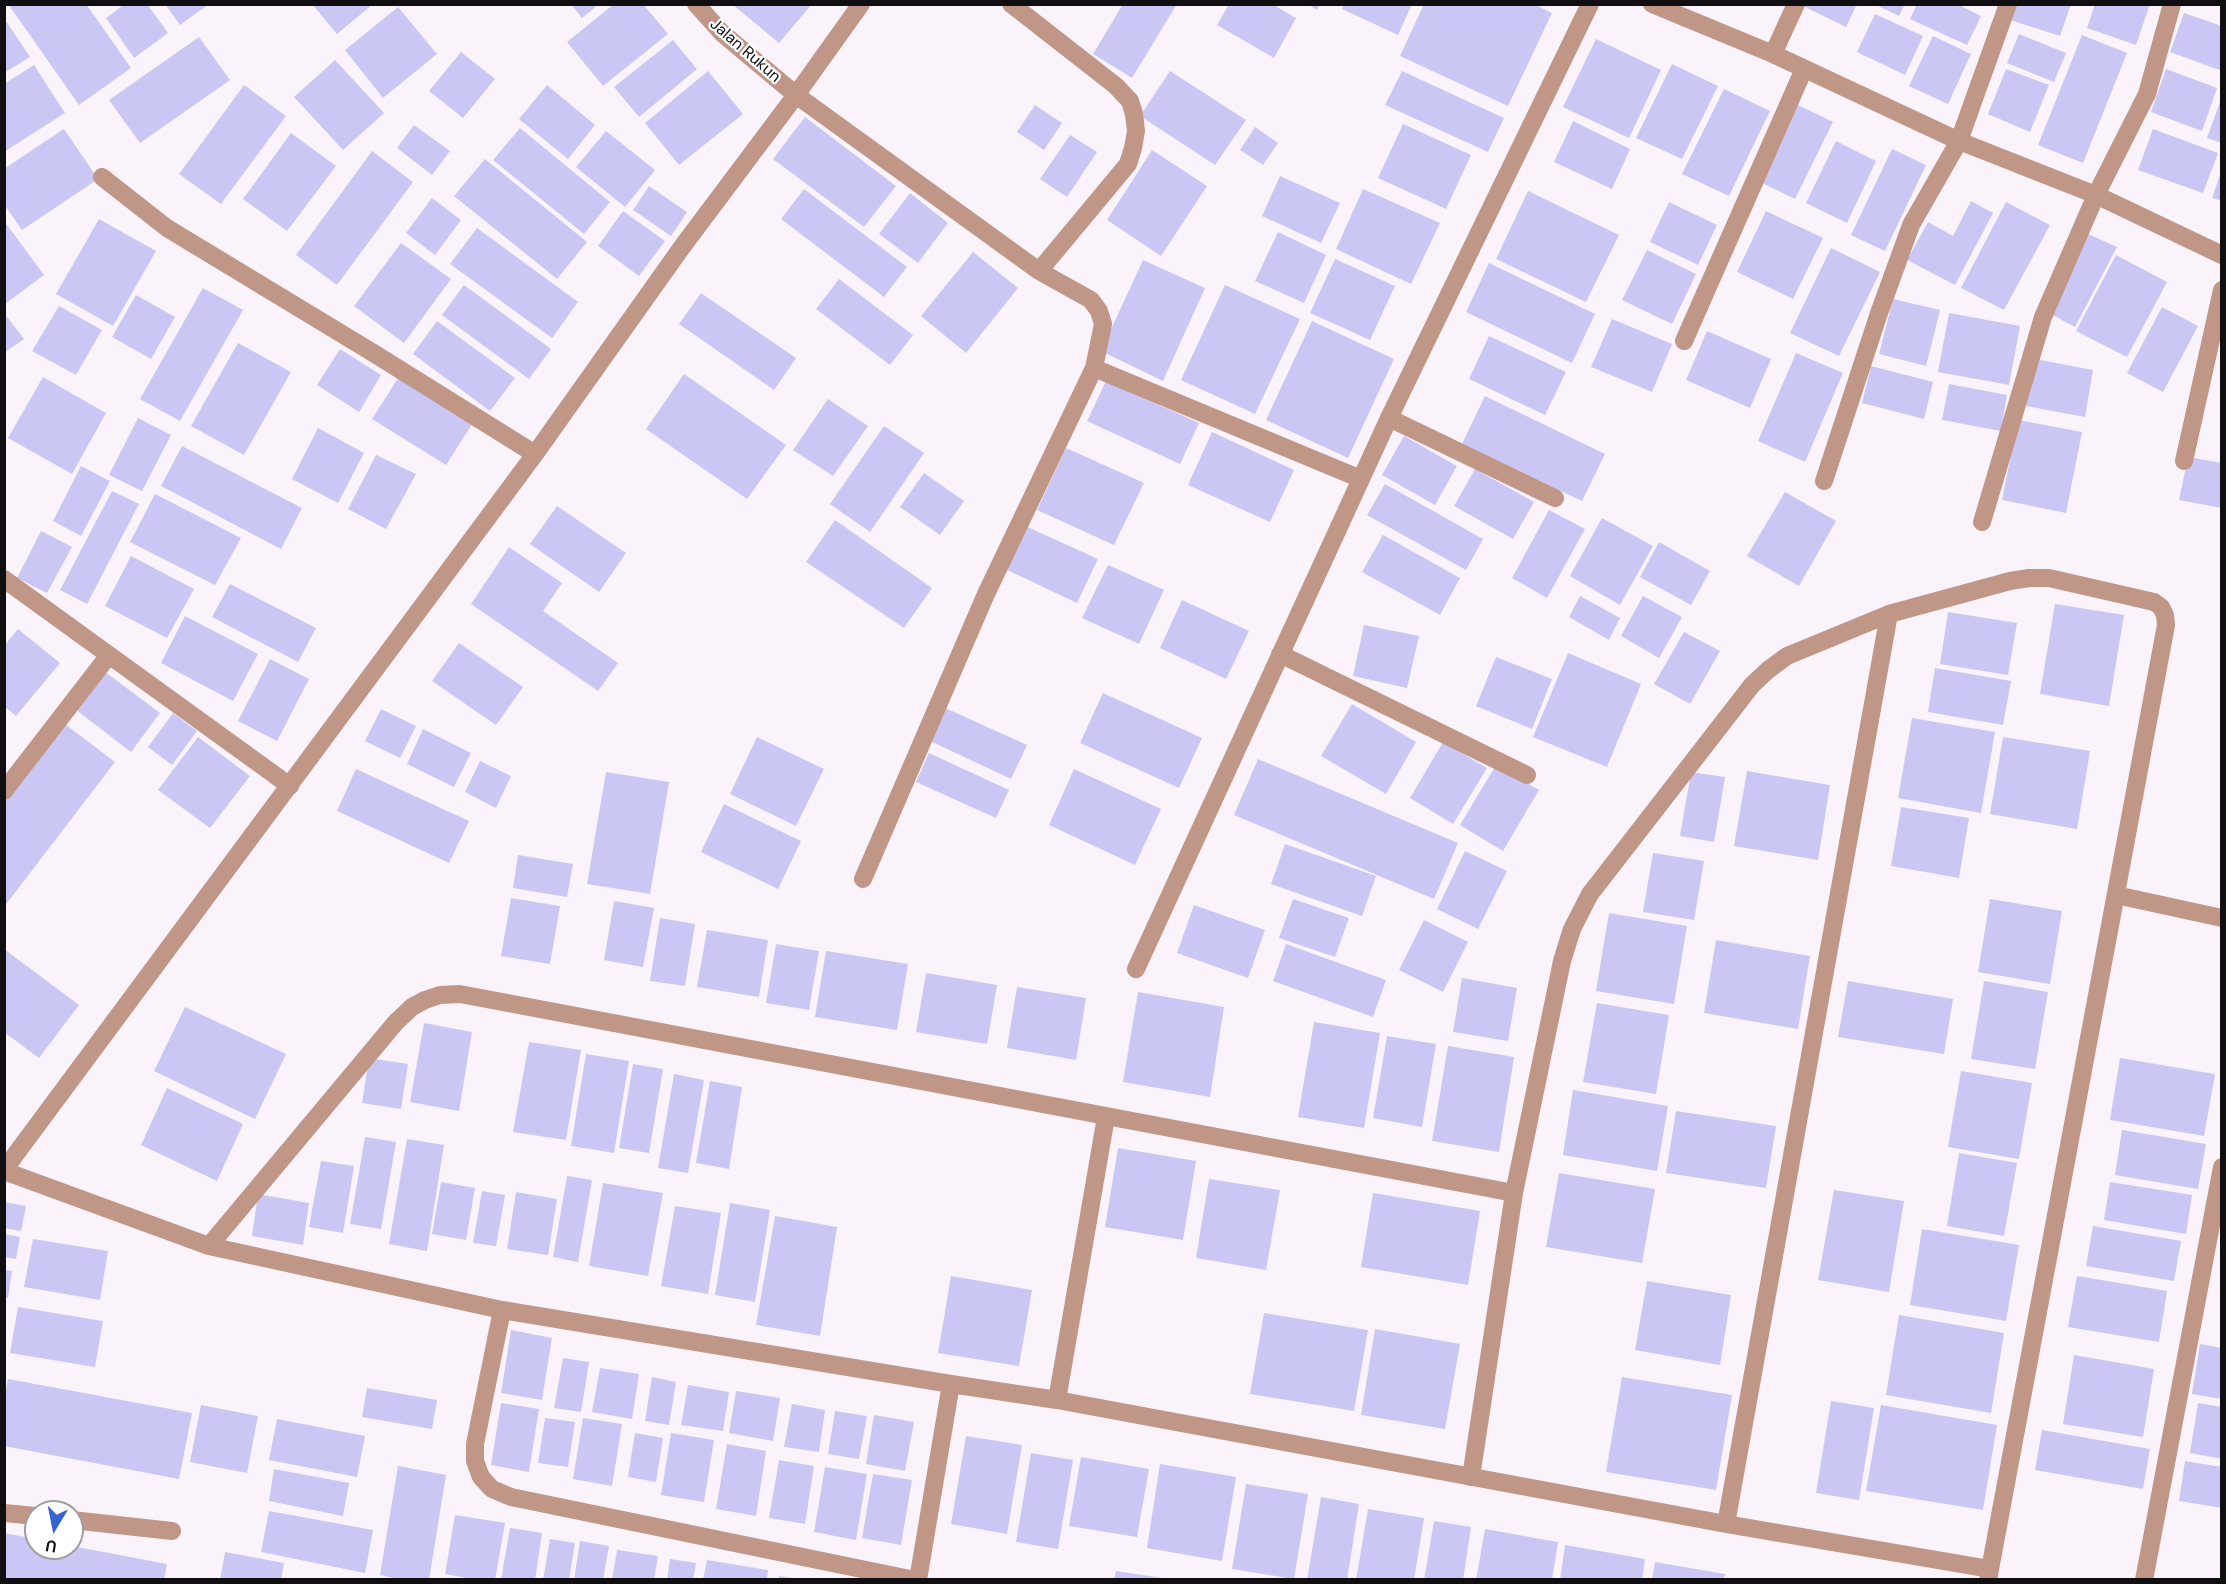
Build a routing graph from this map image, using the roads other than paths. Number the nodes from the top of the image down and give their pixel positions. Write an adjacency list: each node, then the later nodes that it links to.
1 (696, 4): 11 (street, Jalan Rukun)
2 (861, 4): 11 (street)
3 (1011, 4): 16 (street)
4 (1590, 4): 20 (street)
5 (1652, 4): 9 (street)
6 (1796, 4): 9 (street)
7 (2008, 4): 12 (street)
8 (2172, 4): 14 (street)
9 (1773, 54): 10 (street)
10 (1804, 69): 12 (street); 18 (street)
11 (796, 95): 16 (street, Jalan Rukun); 21 (street)
12 (1959, 141): 14 (street); 24 (street)
13 (102, 177): 21 (street)
14 (2096, 195): 15 (street); 26 (street)
15 (2222, 255)
16 (1039, 271): 19 (street, Jalan Rukun)
17 (2222, 290): 22 (street)
18 (1684, 341)
19 (1094, 368): 23 (street); 34 (street, Jalan Rukun)
20 (1389, 418): 23 (street); 25 (street)
21 (535, 454): 32 (street)
22 (2184, 461)
23 (1361, 479): 30 (street)
24 (1824, 481)
25 (1555, 498)
26 (1982, 522)
27 (4, 579): 29 (street)
28 (1889, 614): 35 (street); 41 (street); 50 (street)
29 (109, 654): 32 (street); 33 (street)
30 (1281, 654): 31 (street); 37 (street)
31 (1527, 776)
32 (290, 786): 40 (street)
33 (4, 791)
34 (863, 879)
35 (2116, 895): 36 (street); 52 (street)
36 (2222, 918)
37 (1136, 969)
38 (1106, 1117): 41 (street); 42 (street); 45 (street)
39 (2222, 1167): 54 (street)
40 (4, 1171): 42 (street)
41 (1515, 1193): 46 (street)
42 (209, 1246): 43 (street)
43 (502, 1310): 44 (street); 53 (street)
44 (951, 1384): 45 (street); 53 (street)
45 (1057, 1400): 46 (street)
46 (1471, 1477): 50 (street)
47 (4, 1513): 48 (street)
48 (24, 1515)
49 (84, 1521): 51 (street)
50 (1726, 1524): 52 (street)
51 (172, 1531)
52 (1989, 1574)
53 (917, 1580)
54 (2144, 1580)

